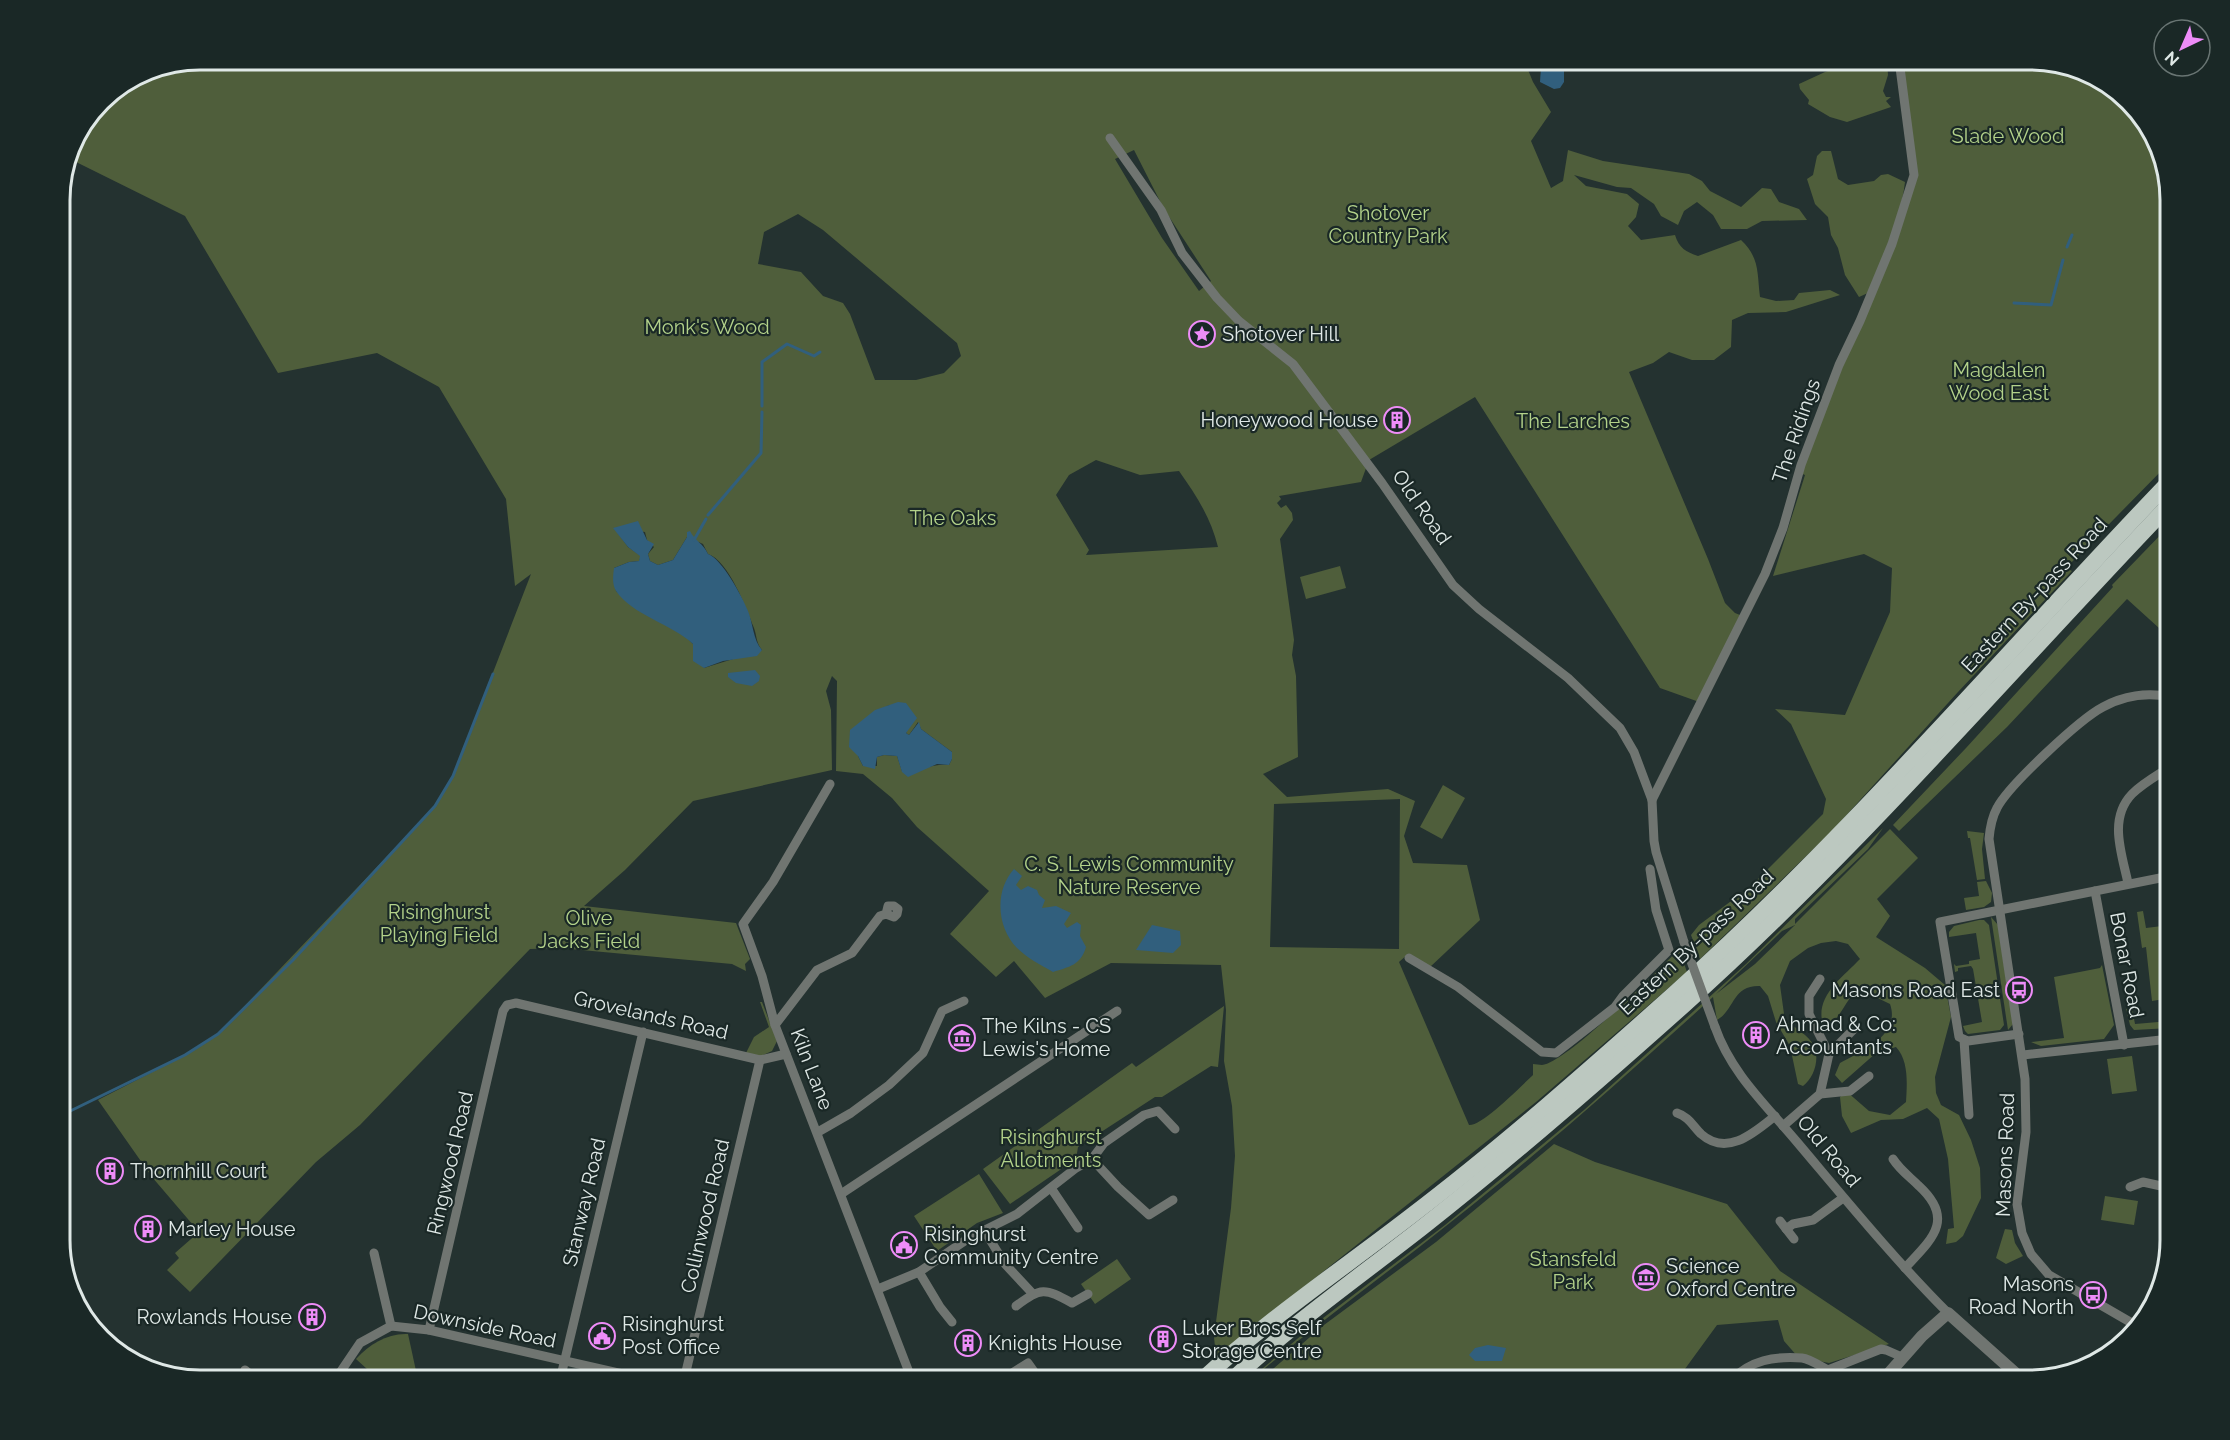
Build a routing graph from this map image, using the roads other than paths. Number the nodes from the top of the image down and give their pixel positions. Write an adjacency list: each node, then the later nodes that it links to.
1 (1900, 71): 8 (street, The Ridings)
2 (1110, 138): 8 (street, Old Road)
3 (2160, 492): 73 (highway, Eastern By-pass Road)
4 (2160, 515): 74 (highway, Eastern By-pass Road)
5 (2160, 696): 15 (street, Masons Road)
6 (2160, 774): 11 (street)
7 (830, 784): 22 (street, Kiln Lane)
8 (1652, 800): 13 (street, Old Road)
9 (1650, 869): 14 (street)
10 (2160, 878): 11 (street)
11 (2128, 883): 12 (street)
12 (2095, 891): 15 (street); 28 (street, Bonar Road)
13 (1672, 902): 14 (street); 37 (street, Old Road, bridge)
14 (1656, 910): 17 (street)
15 (2000, 910): 25 (street, Masons Road); 26 (street)
16 (886, 914): 22 (street)
17 (1409, 958)
18 (1820, 979): 30 (street)
19 (964, 1001): 40 (street)
20 (507, 1005): 24 (street, Grovelands Road); 63 (street, Ringwood Road)
21 (1117, 1011): 46 (street)
22 (776, 1025): 29 (street, Kiln Lane)
23 (1856, 1028): 30 (street)
24 (643, 1032): 32 (street, Grovelands Road); 65 (street, Stanway Road)
25 (2019, 1034): 26 (street); 31 (street, Masons Road)
26 (1964, 1040): 36 (street)
27 (2160, 1041): 28 (street)
28 (2124, 1046): 31 (street)
29 (786, 1054): 32 (street, Grovelands Road); 40 (street, Kiln Lane)
30 (1829, 1054): 34 (street)
31 (2023, 1055): 61 (street, Masons Road)
32 (760, 1060): 69 (street, Collinwood Road)
33 (1869, 1076): 34 (street)
34 (1820, 1094): 38 (street)
35 (1677, 1113): 37 (street)
36 (1969, 1115)
37 (1774, 1116): 38 (street, Old Road)
38 (1783, 1126): 47 (street, Old Road)
39 (1175, 1129): 41 (street)
40 (818, 1132): 46 (street, Kiln Lane)
41 (1092, 1159): 45 (street); 48 (street)
42 (1893, 1159): 53 (street)
43 (2160, 1186): 44 (street)
44 (2130, 1187)
45 (1051, 1188): 49 (street); 50 (street)
46 (841, 1194): 55 (street, Kiln Lane)
47 (1843, 1198): 51 (street); 53 (street, Old Road)
48 (1173, 1200)
49 (1078, 1228)
50 (984, 1230): 54 (street); 56 (street)
51 (1794, 1239)
52 (374, 1252): 62 (street)
53 (1905, 1268): 59 (street, Old Road)
54 (919, 1272): 55 (street); 60 (street)
55 (878, 1289): 70 (street, Kiln Lane)
56 (1033, 1294): 57 (street); 58 (street)
57 (1088, 1294)
58 (1016, 1306)
59 (1948, 1313): 64 (street); 79 (street, Old Road)
60 (952, 1322)
61 (2130, 1322)
62 (391, 1326): 63 (street, Downside Road); 66 (street, Downside Road)
63 (429, 1330): 65 (street, Downside Road)
64 (1902, 1357): 76 (street); 78 (street)
65 (565, 1362): 67 (street, Stanway Road); 68 (street, Downside Road)
66 (341, 1370)
67 (563, 1370)
68 (602, 1370)
69 (686, 1370)
70 (908, 1370)
71 (1017, 1370): 72 (street)
72 (1033, 1370)
73 (1214, 1370)
74 (1243, 1370)
75 (1742, 1370): 77 (street)
76 (1828, 1370)
77 (1828, 1370)
78 (1891, 1370)
79 (2012, 1370)

